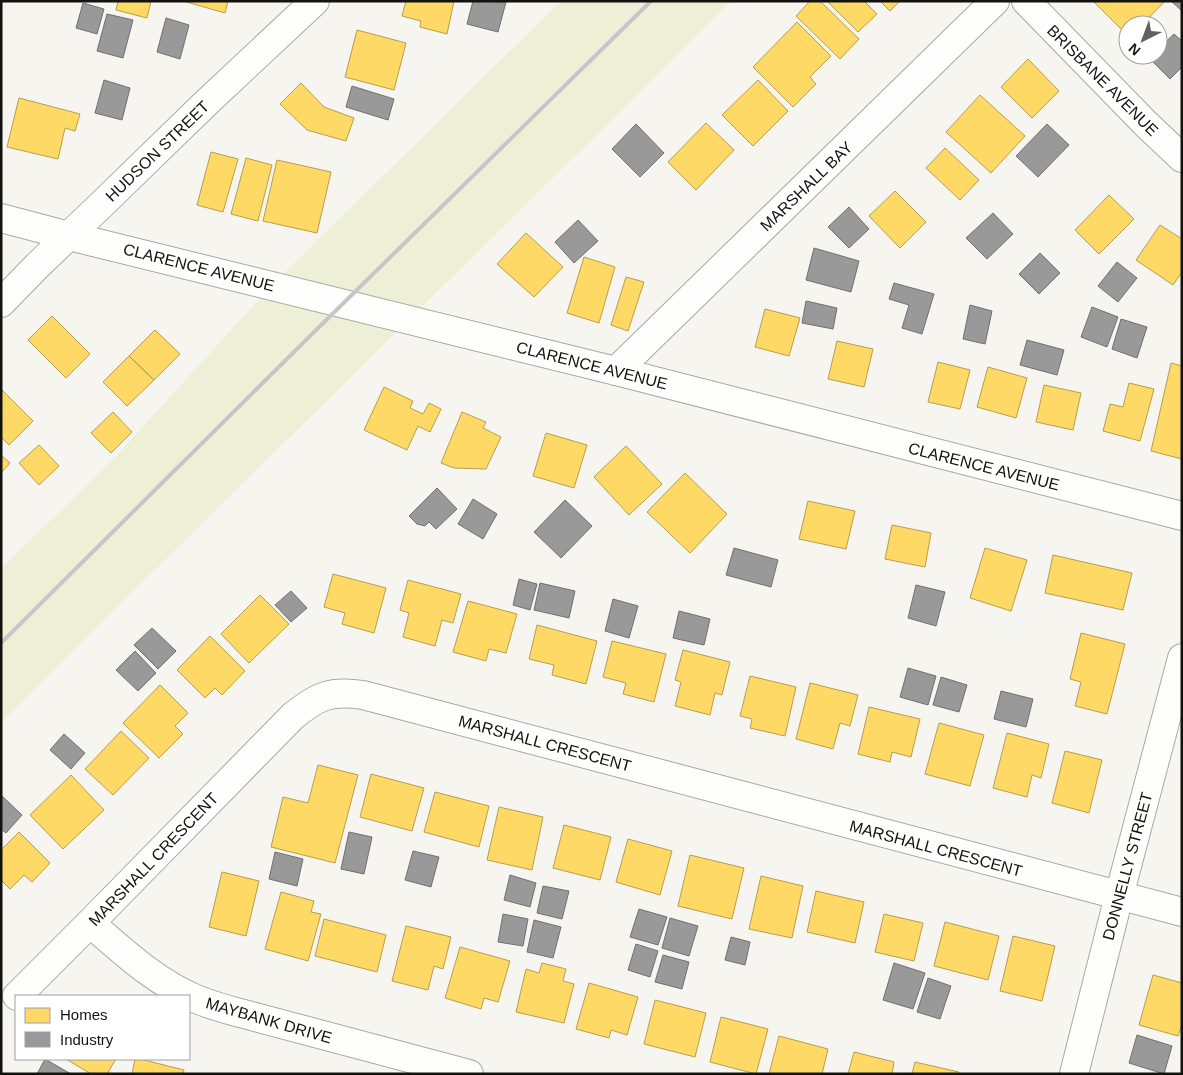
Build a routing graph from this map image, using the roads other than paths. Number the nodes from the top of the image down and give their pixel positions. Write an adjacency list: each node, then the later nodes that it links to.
1 (315, 1): 6 (street, HUDSON STREET)
2 (995, 1): 8 (street, MARSHALL BAY)
3 (1026, 1): 4 (street, BRISBANE AVENUE)
4 (1182, 158)
5 (1, 218): 6 (street, CLARENCE AVENUE)
6 (69, 236): 7 (street, HUDSON STREET); 8 (street, CLARENCE AVENUE)
7 (1, 303)
8 (616, 371): 9 (street, CLARENCE AVENUE)
9 (1182, 516)
10 (1182, 658): 11 (street, DONNELLY STREET)
11 (1119, 896): 12 (street, MARSHALL CRESCENT); 13 (street, MARSHALL CRESCENT); 20 (street, DONNELLY STREET)
12 (1182, 912)
13 (90, 923): 14 (street, MARSHALL CRESCENT); 15 (street, MAYBANK DRIVE)
14 (17, 995)
15 (189, 995)
16 (190, 996): 19 (street, MAYBANK DRIVE)
17 (15, 997): 18 (street, MARSHALL CRESCENT)
18 (1, 1012)
19 (469, 1074)
20 (1074, 1074)

